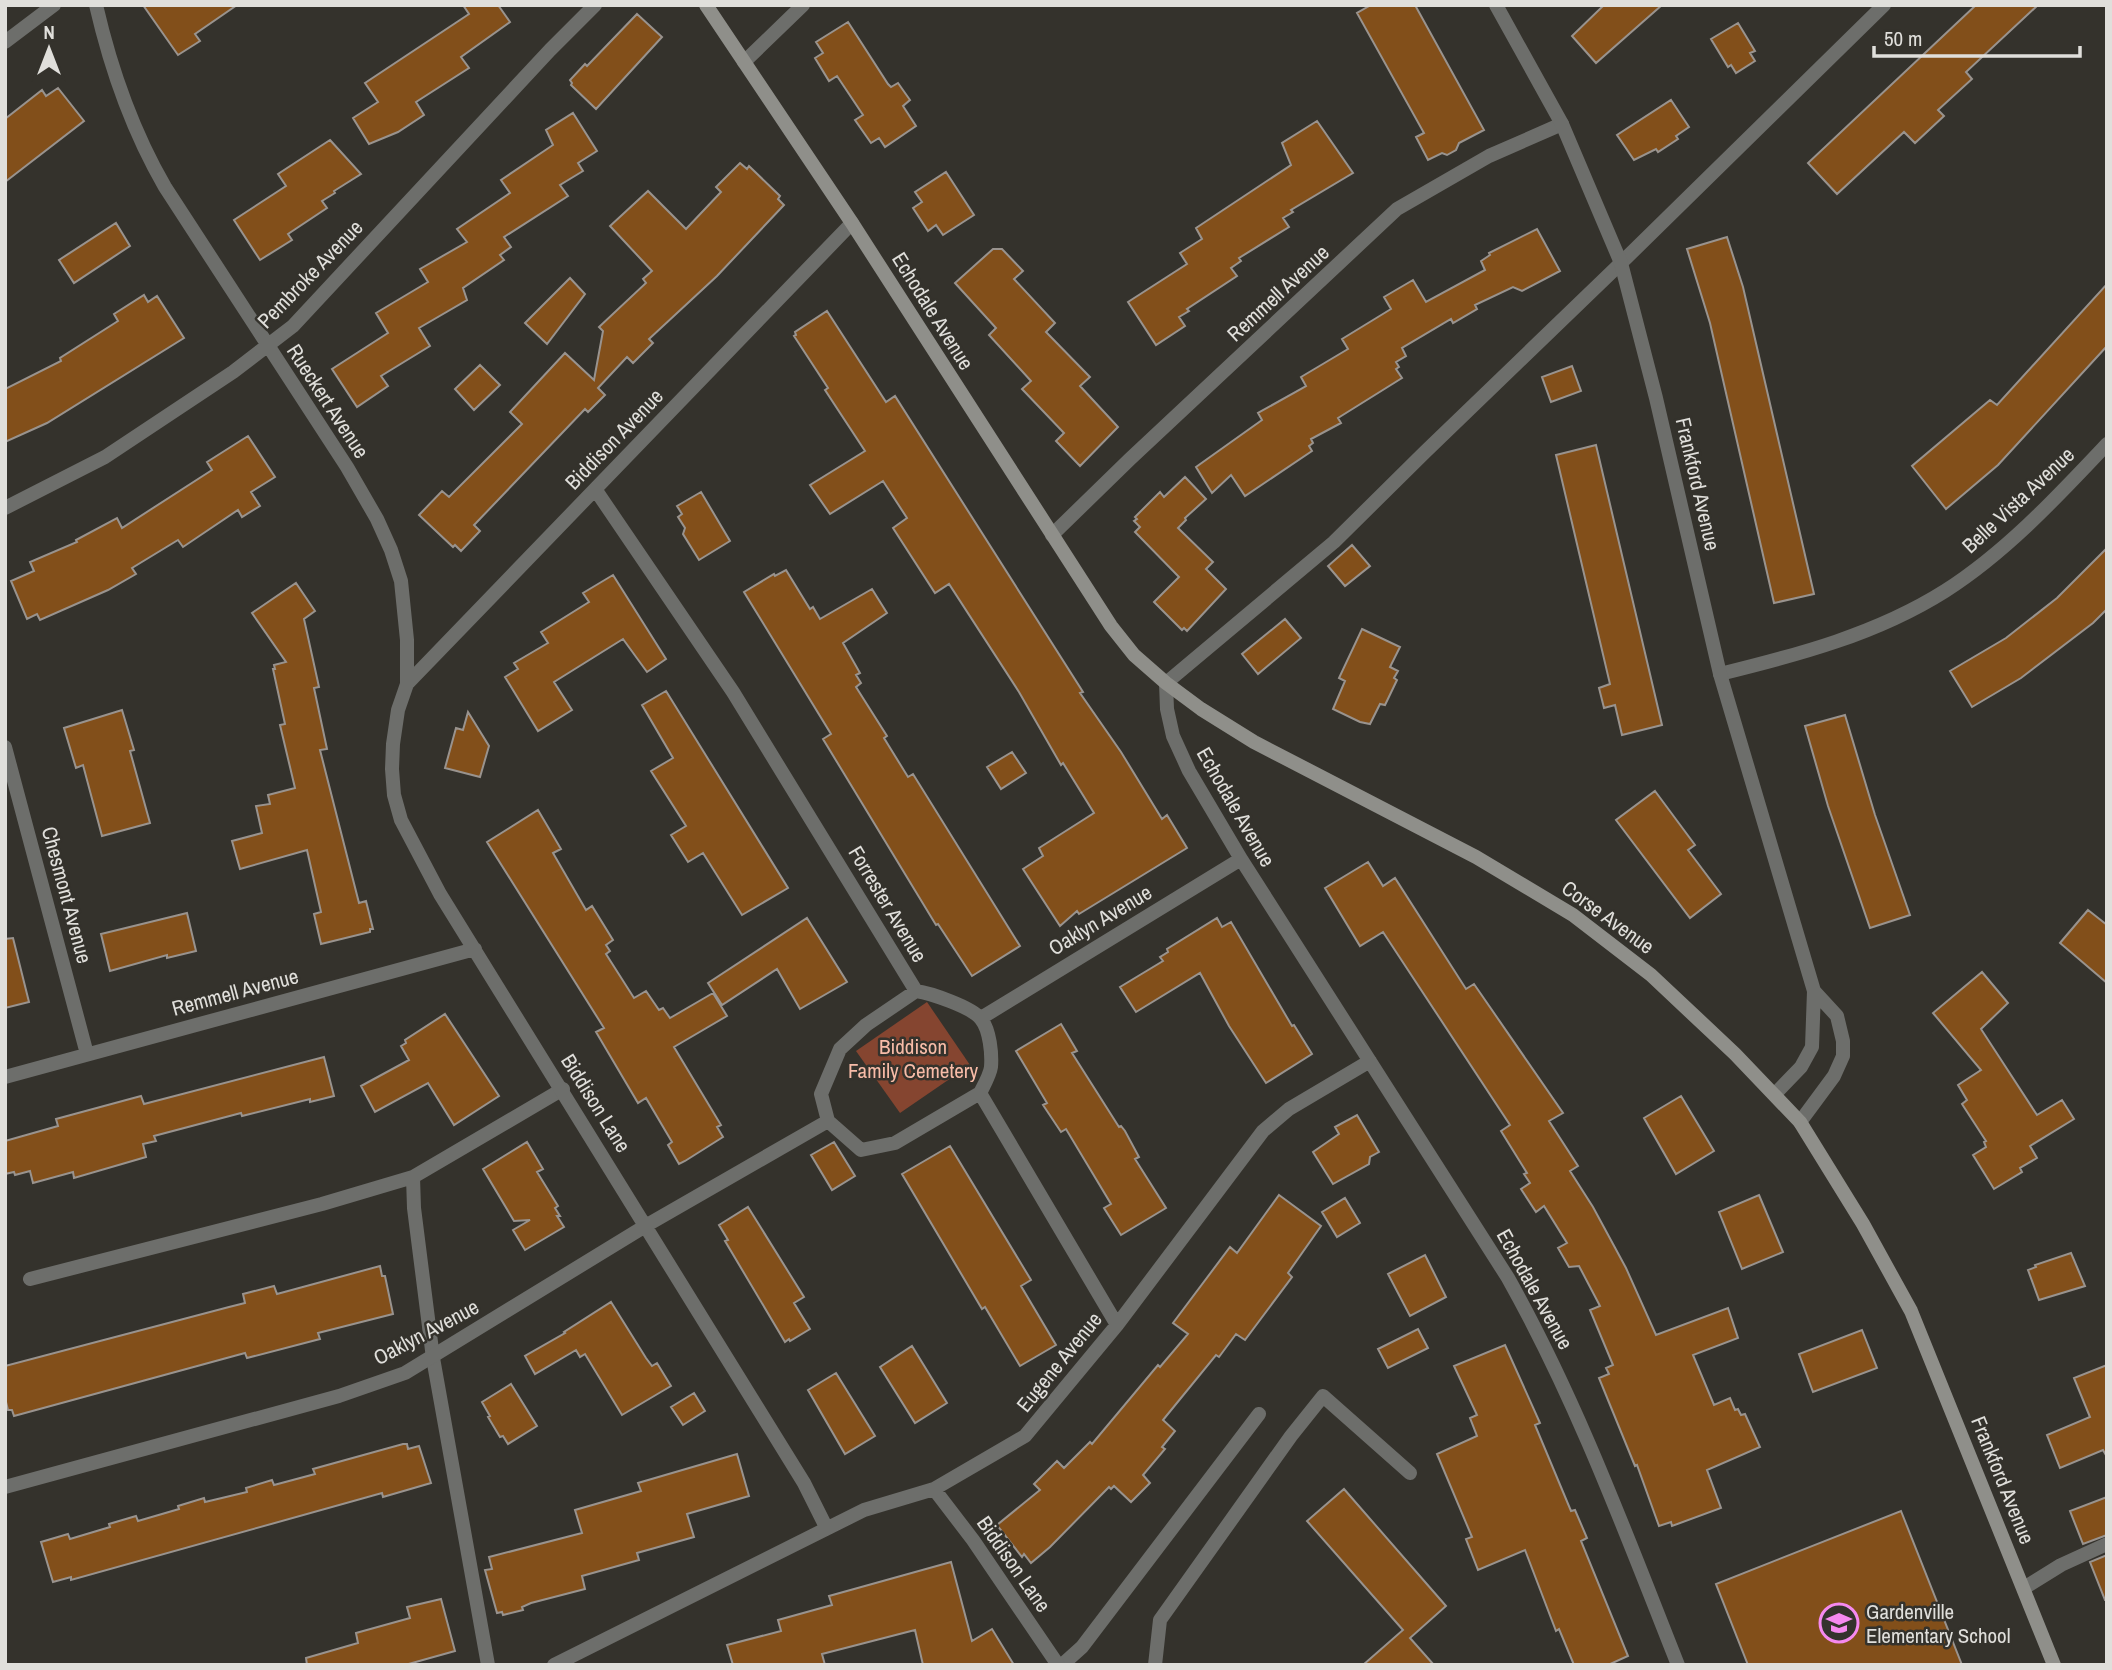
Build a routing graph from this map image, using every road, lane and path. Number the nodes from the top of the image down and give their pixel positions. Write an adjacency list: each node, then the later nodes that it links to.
1 (54, 5): 8 (street)
2 (96, 5): 13 (street, Rueckert Avenue)
3 (595, 5): 13 (street, Pembroke Avenue)
4 (706, 5): 9 (main road, Echodale Avenue)
5 (803, 5): 9 (street)
6 (1496, 5): 10 (street, Frankford Avenue)
7 (1884, 5): 12 (street)
8 (5, 43)
9 (744, 62): 11 (main road, Echodale Avenue)
10 (1562, 124): 12 (street, Frankford Avenue); 17 (street, Remmell Avenue)
11 (852, 223): 15 (street, Biddison Avenue); 17 (main road, Echodale Avenue)
12 (1621, 263): 18 (street, Frankford Avenue); 19 (street)
13 (268, 347): 16 (street, Pembroke Avenue); 20 (street, Rueckert Avenue)
14 (2107, 444): 18 (street, Belle Vista Avenue)
15 (595, 489): 20 (street, Biddison Avenue); 24 (street, Forrester Avenue)
16 (5, 508)
17 (1052, 535): 19 (main road, Echodale Avenue)
18 (1720, 674): 25 (street, Frankford Avenue)
19 (1166, 683): 22 (street, Echodale Avenue); 32 (main road, Corse Avenue)
20 (407, 684): 23 (street, Biddison Lane)
21 (5, 747): 27 (street, Chesmont Avenue)
22 (1241, 859): 26 (street, Oaklyn Avenue); 28 (street, Echodale Avenue)
23 (475, 949): 27 (street, Remmell Avenue); 30 (street, Biddison Lane)
24 (916, 991): 26 (street, Forrester Avenue); 33 (street)
25 (1814, 991): 32 (street, Frankford Avenue); 34 (street, Frankford Avenue)
26 (981, 1018): 31 (street)
27 (88, 1054): 29 (street, Remmell Avenue)
28 (1370, 1061): 39 (street, Eugene Avenue); 52 (street, Echodale Avenue)
29 (5, 1077)
30 (562, 1089): 35 (street); 36 (street, Biddison Lane)
31 (980, 1093): 33 (street); 39 (street)
32 (1775, 1094): 34 (main road, Corse Avenue)
33 (828, 1121): 36 (street, Oaklyn Avenue)
34 (1800, 1122): 38 (main road, Corse Avenue)
35 (413, 1177): 37 (street); 40 (street)
36 (647, 1225): 40 (street, Oaklyn Avenue); 45 (street, Biddison Lane)
37 (30, 1279)
38 (1911, 1311): 47 (main road, Frankford Avenue)
39 (1117, 1325): 44 (street, Eugene Avenue)
40 (433, 1358): 43 (street, Oaklyn Avenue); 48 (street)
41 (1259, 1414): 50 (street)
42 (1410, 1473): 51 (street)
43 (5, 1487)
44 (934, 1489): 45 (street, Eugene Avenue); 50 (street, Biddison Lane)
45 (826, 1527): 49 (street, Eugene Avenue)
46 (2107, 1544): 47 (street)
47 (2024, 1588): 53 (main road, Frankford Avenue)
48 (488, 1665)
49 (554, 1665)
50 (1060, 1665)
51 (1155, 1665)
52 (1678, 1665)
53 (2054, 1665)

